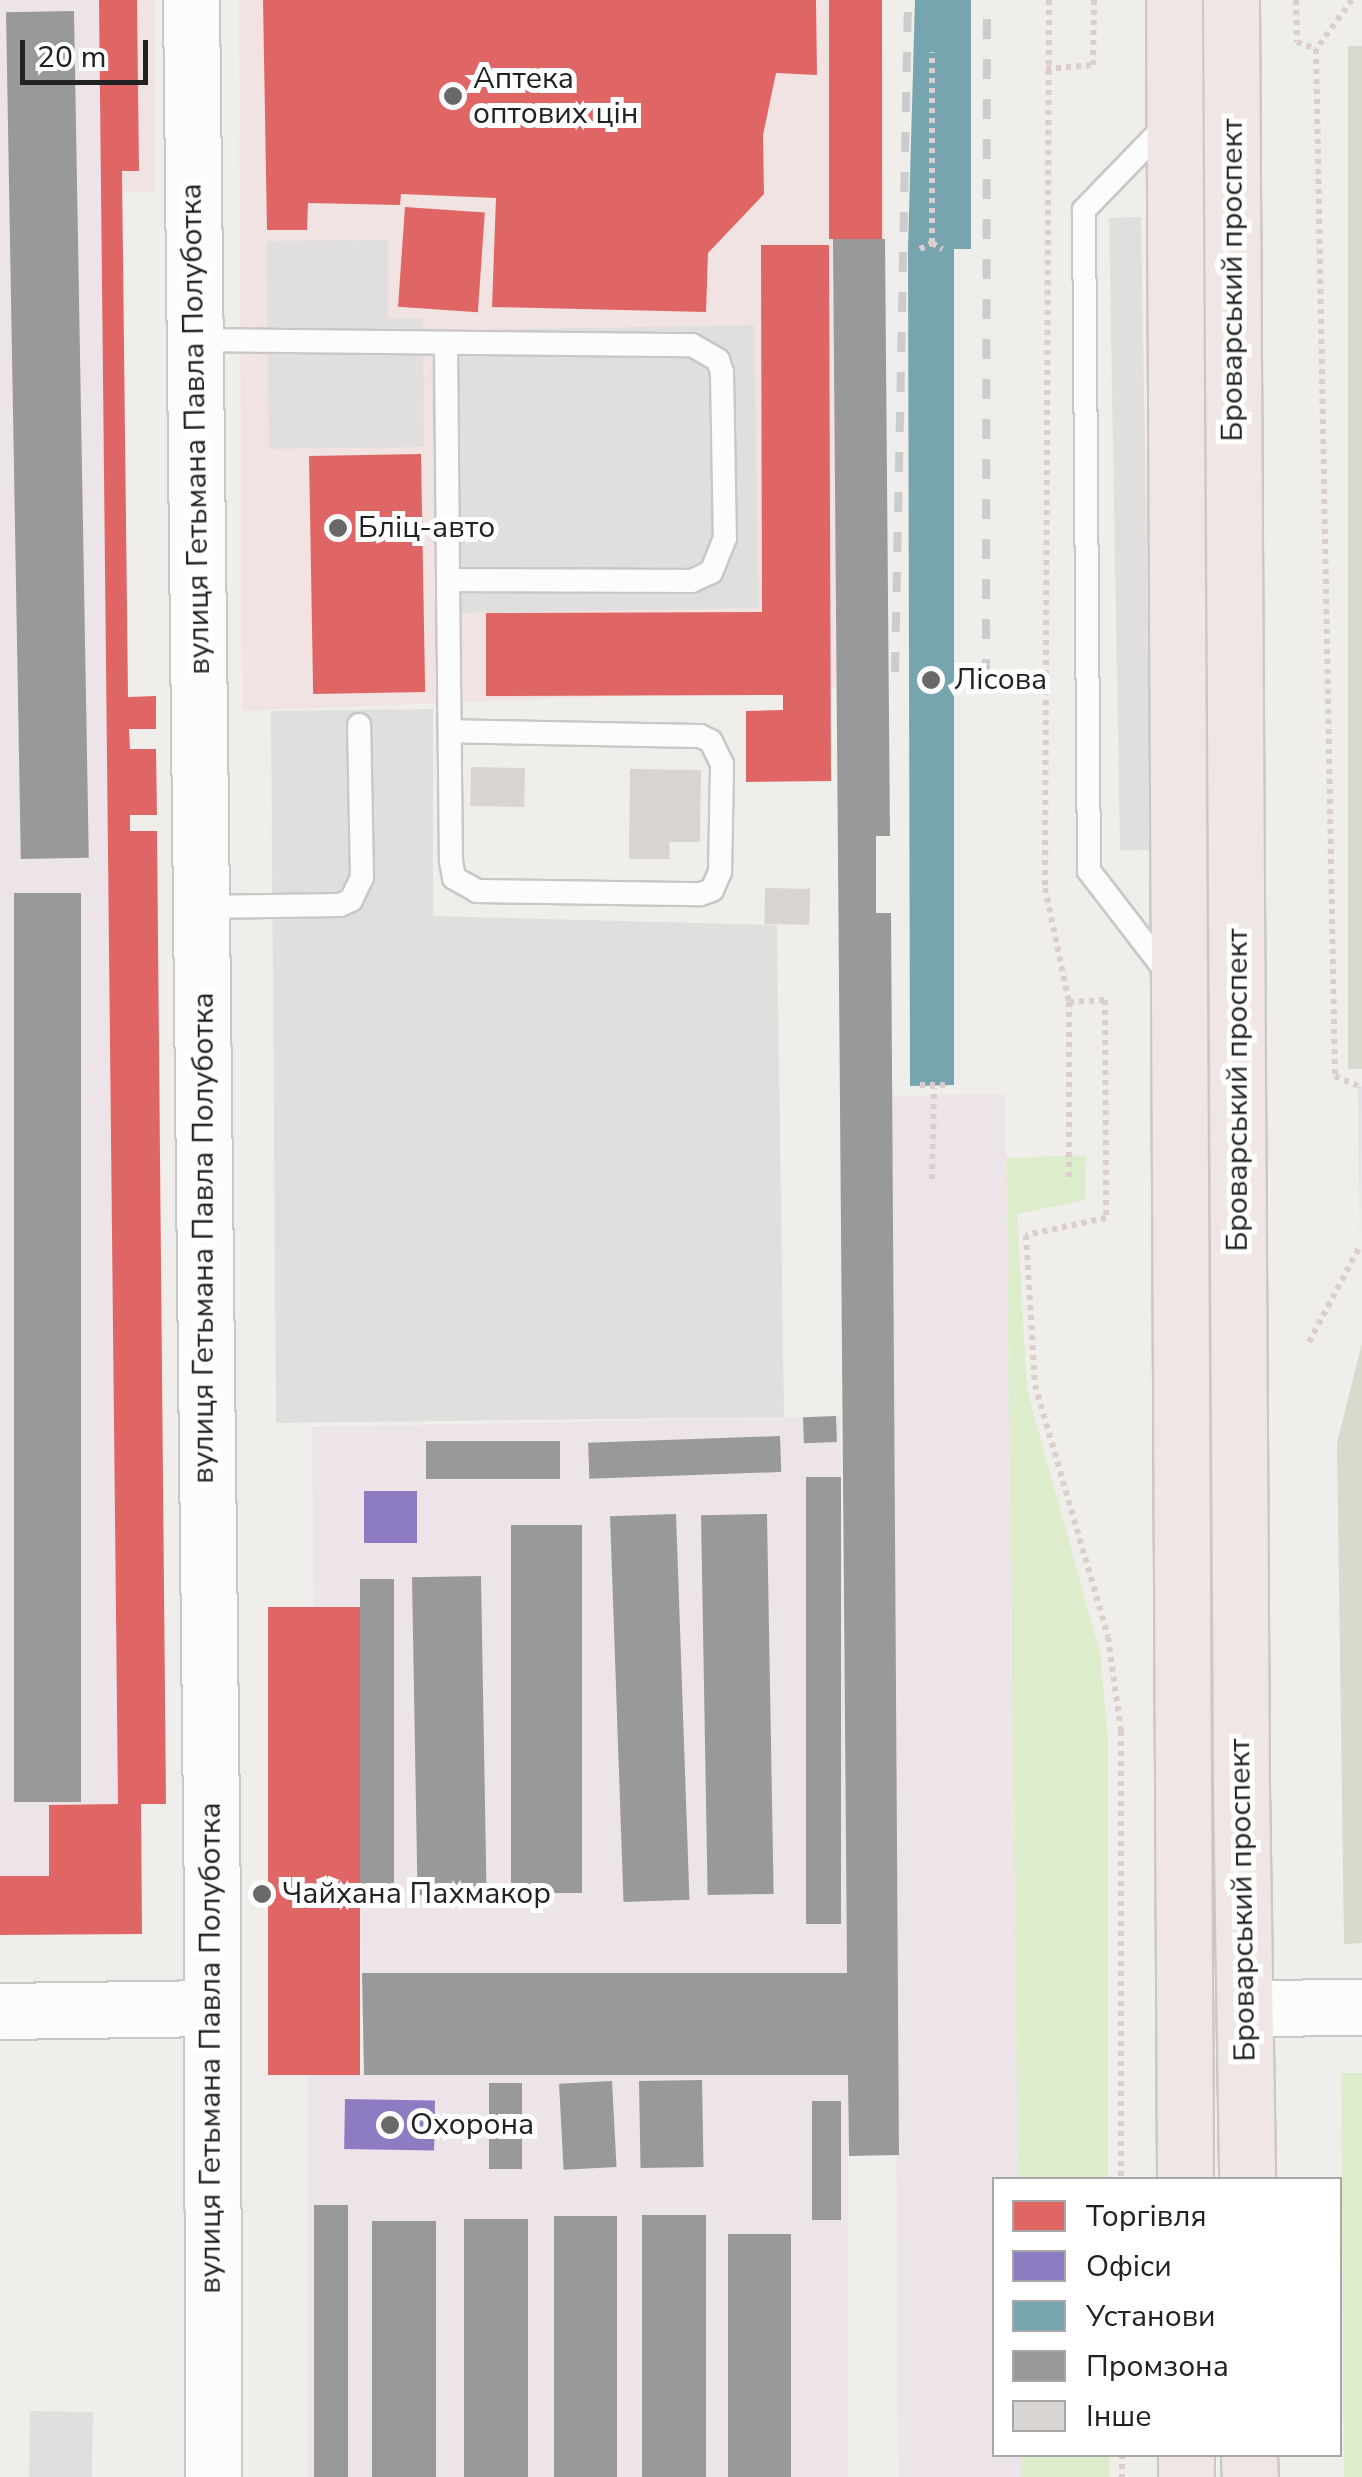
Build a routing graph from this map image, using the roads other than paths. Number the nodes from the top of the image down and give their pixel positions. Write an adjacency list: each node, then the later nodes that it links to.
1 (191, 0): 5 (street, вулиця Гетьмана Павла Полуботка)
2 (1174, 0): 4 (highway, Броварський проспект)
3 (1232, 0): 14 (highway, Броварський проспект)
4 (1174, 116): 11 (highway, Броварський проспект); 11 (lane)
5 (194, 340): 6 (lane); 10 (street, вулиця Гетьмана Павла Полуботка)
6 (446, 342): 7 (lane); 7 (lane)
7 (448, 580): 9 (lane)
8 (360, 725): 10 (lane)
9 (450, 731): 9 (lane)
10 (202, 907): 13 (street, вулиця Гетьмана Павла Полуботка)
11 (1181, 991): 16 (highway, Броварський проспект)
12 (1362, 2007): 14 (street)
13 (211, 2008): 15 (street); 18 (street, вулиця Гетьмана Павла Полуботка)
14 (1246, 2008): 17 (highway, Броварський проспект)
15 (0, 2011)
16 (1185, 2177)
17 (1247, 2177)
18 (213, 2477)

